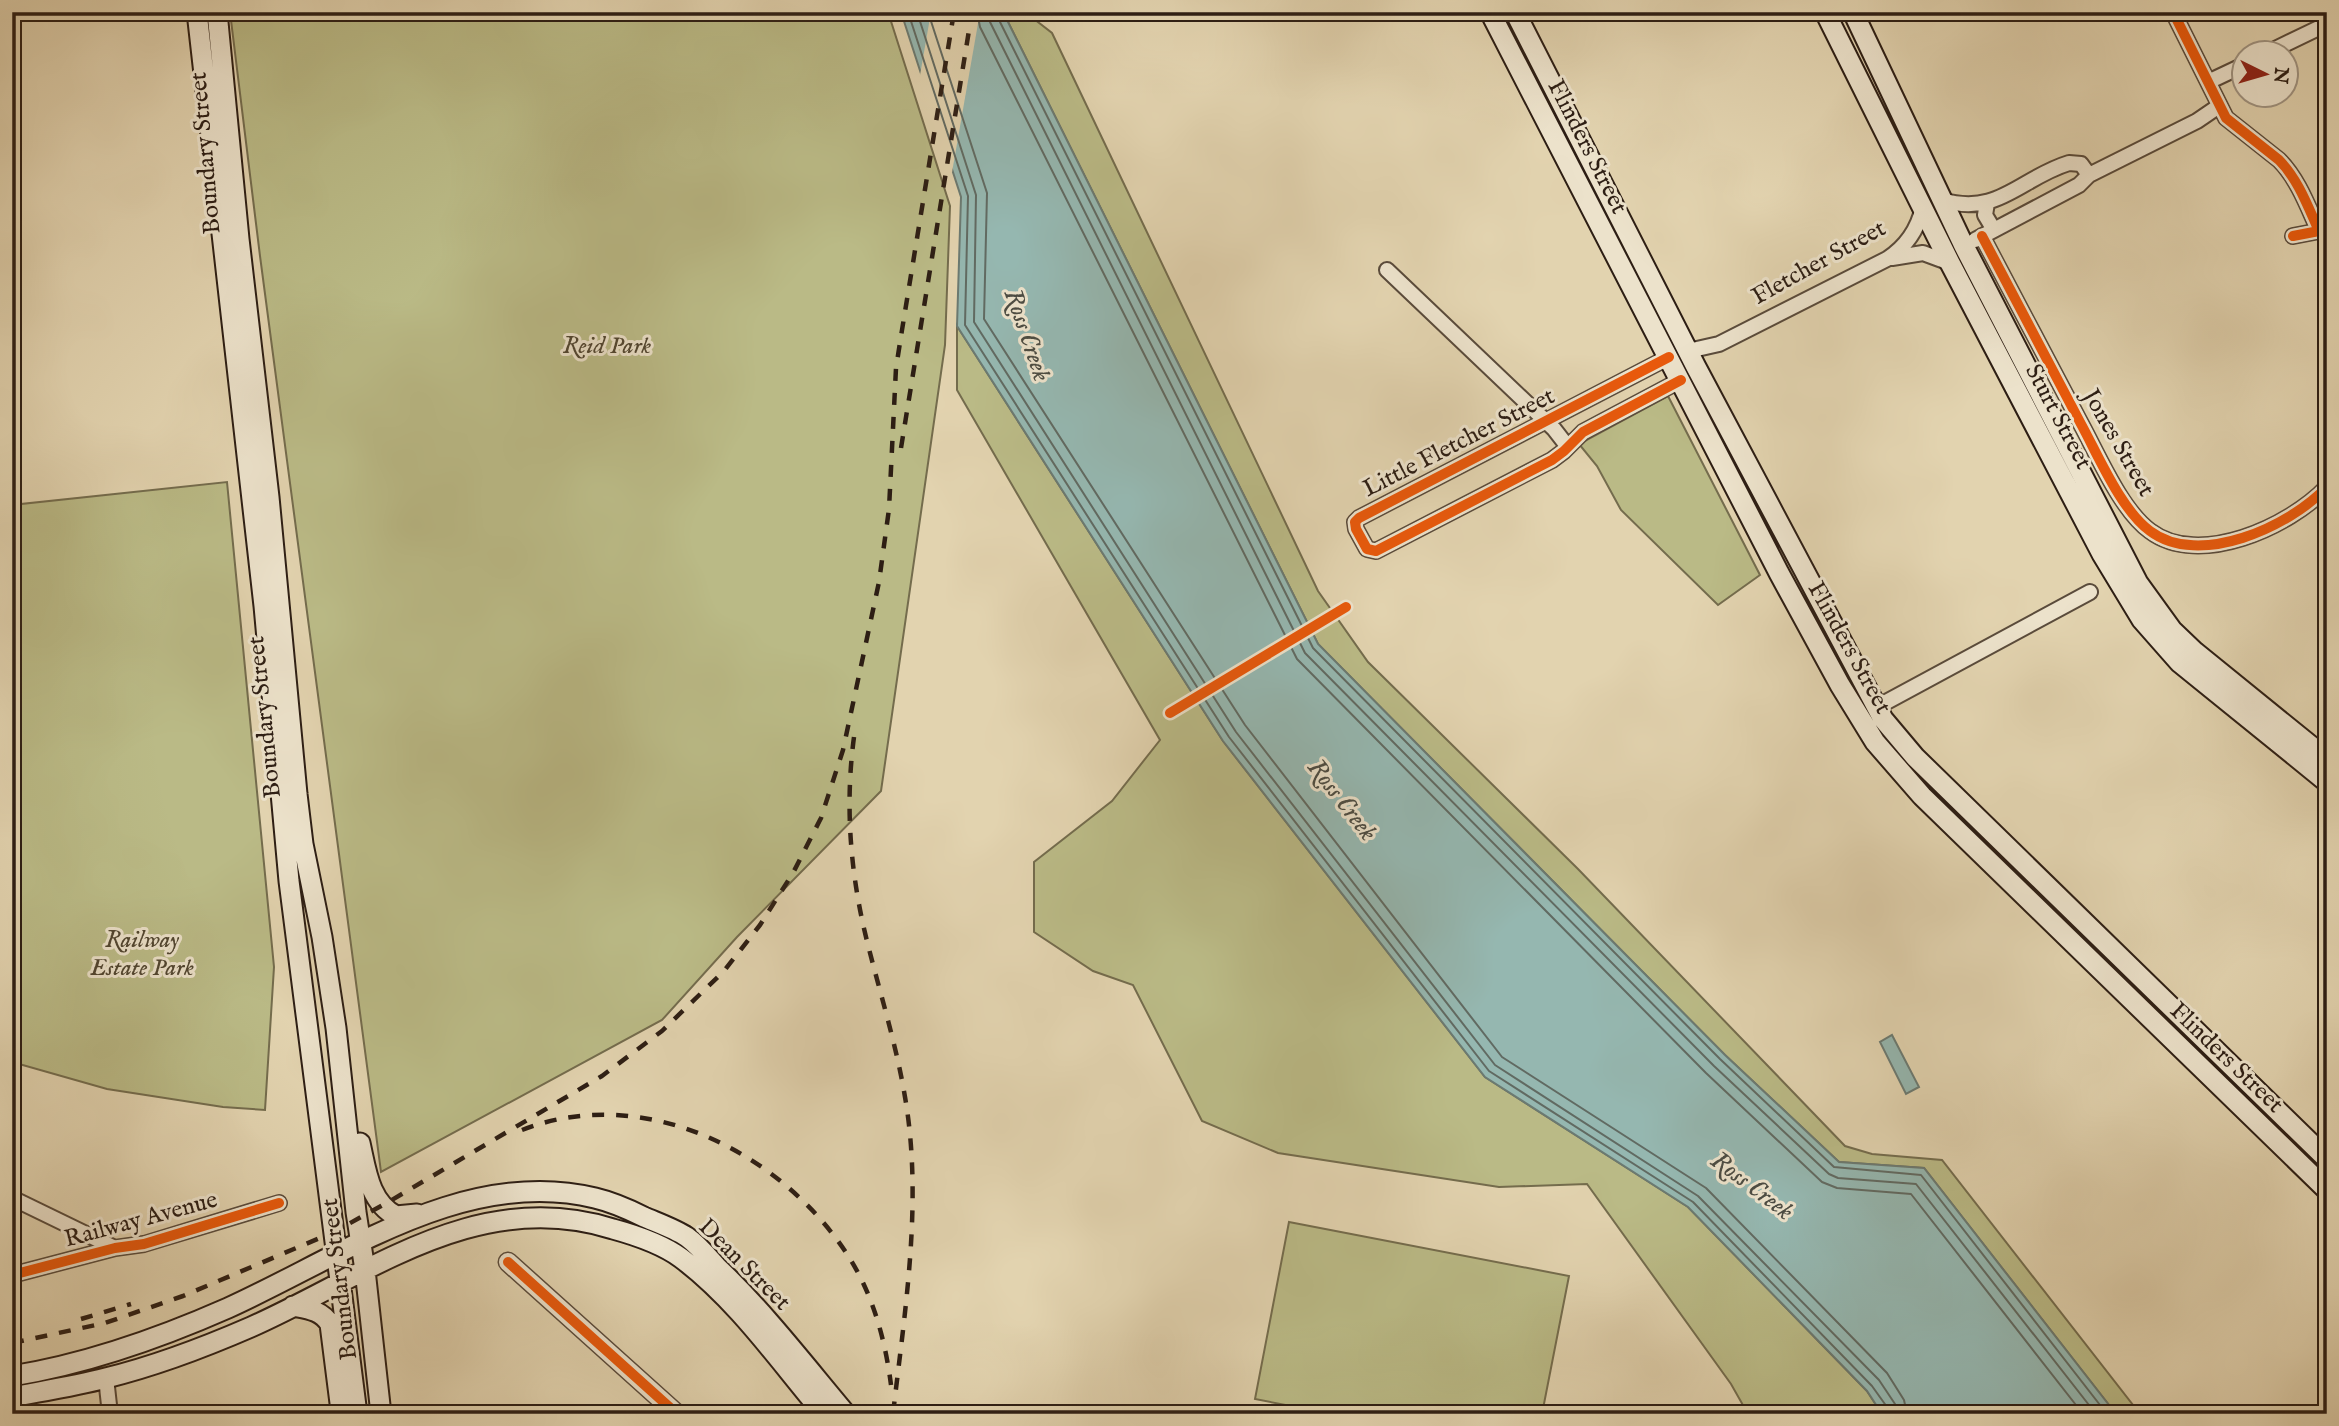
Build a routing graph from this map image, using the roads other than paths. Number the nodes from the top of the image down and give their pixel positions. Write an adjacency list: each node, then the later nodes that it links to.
1 (197, 12): 42 (main road, Boundary Street)
2 (217, 12): 34 (main road, Boundary Street)
3 (1490, 12): 24 (main road, Flinders Street)
4 (1516, 12): 25 (main road, Flinders Street)
5 (1825, 12): 14 (main road, Sturt Street)
6 (1853, 12): 13 (main road, Sturt Street)
7 (2173, 12): 11 (street)
8 (2327, 24): 9 (street)
9 (2298, 38)
10 (2230, 72): 11 (street)
11 (2208, 82): 12 (street)
12 (2219, 106): 15 (street); 19 (street)
13 (1903, 115): 14 (main road); 16 (main road, Sturt Street)
14 (1882, 124): 16 (main road, Sturt Street)
15 (2089, 175): 17 (street); 18 (street)
16 (1933, 203): 17 (street); 20 (main road, Sturt Street); 21 (street, Fletcher Street); 22 (main road, Sturt Street)
17 (1987, 203): 18 (street, Jones Street)
18 (1988, 233): 20 (street); 28 (street, Jones Street)
19 (2293, 236)
20 (1964, 246): 31 (main road, Sturt Street)
21 (1887, 259): 22 (street); 25 (street, Fletcher Street)
22 (1950, 263): 32 (main road, Sturt Street)
23 (1387, 270): 26 (street)
24 (1669, 357): 25 (main road, Flinders Street); 26 (street, Little Fletcher Street)
25 (1688, 366): 27 (street, Little Fletcher Street); 30 (main road, Flinders Street); 33 (main road, Flinders Street)
26 (1545, 421): 27 (street); 27 (street, Little Fletcher Street)
27 (1568, 447)
28 (2327, 487)
29 (2090, 592): 30 (street)
30 (1877, 707): 33 (main road); 35 (main road, Flinders Street)
31 (2327, 759)
32 (2327, 782)
33 (1922, 796): 36 (main road, Flinders Street)
34 (339, 1049): 39 (main road); 40 (main road, Boundary Street)
35 (2327, 1159)
36 (2327, 1190)
37 (12, 1198): 41 (street)
38 (279, 1203): 41 (street, Railway Avenue)
39 (430, 1212): 40 (main road, Dean Street); 57 (main road, Dean Street)
40 (360, 1242): 42 (main road, Dean Street); 44 (main road, Boundary Street)
41 (115, 1248): 45 (street, Railway Avenue)
42 (337, 1254): 46 (main road, Boundary Street); 48 (main road)
43 (508, 1262): 55 (street)
44 (365, 1270): 46 (main road, Dean Street); 54 (main road, Boundary Street); 56 (main road, Dean Street)
45 (12, 1275)
46 (341, 1282): 47 (main road); 53 (main road, Boundary Street)
47 (293, 1306): 49 (main road); 52 (main road)
48 (12, 1376)
49 (106, 1378): 50 (main road); 51 (street)
50 (12, 1397)
51 (110, 1414)
52 (344, 1414)
53 (357, 1414)
54 (381, 1414)
55 (677, 1414)
56 (824, 1414)
57 (846, 1414)

